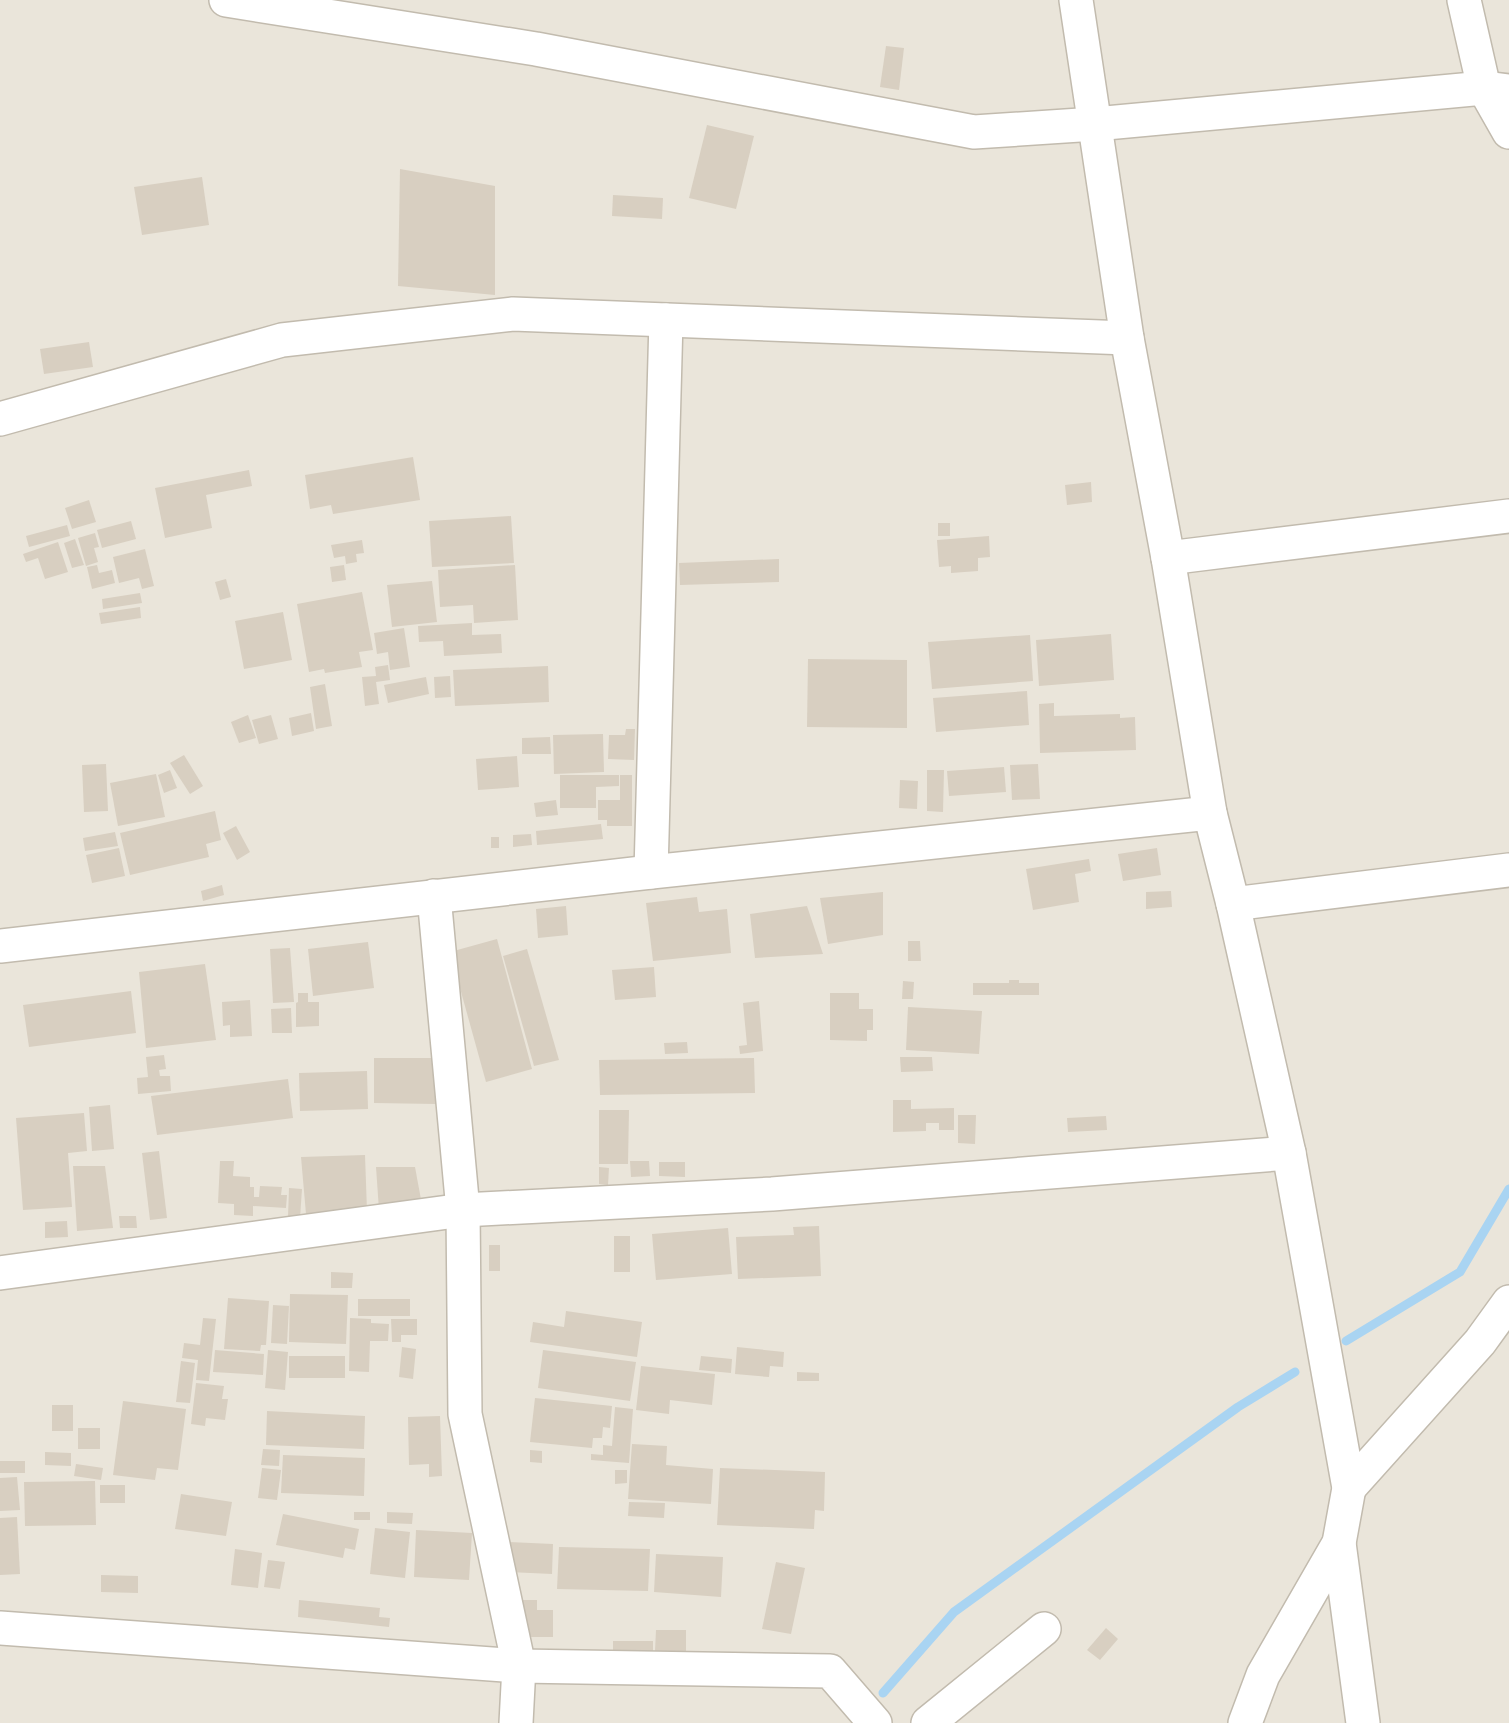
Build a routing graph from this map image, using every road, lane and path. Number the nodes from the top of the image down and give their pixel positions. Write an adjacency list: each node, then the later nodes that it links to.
1 (226, 0): 5 (street)
2 (1076, 0): 5 (street)
3 (1464, 0): 4 (street)
4 (1497, 90): 5 (street); 6 (street)
5 (1095, 124): 8 (street)
6 (1509, 132)
7 (666, 320): 8 (street); 9 (street); 14 (street)
8 (1127, 338): 11 (street)
9 (0, 419)
10 (1509, 516): 11 (street)
11 (1168, 558): 12 (street)
12 (1210, 813): 14 (street); 16 (street)
13 (1509, 870): 16 (street)
14 (651, 872): 15 (street)
15 (434, 896): 17 (street); 19 (street)
16 (1233, 904): 18 (street)
17 (0, 945)
18 (1289, 1153): 19 (street); 23 (street)
19 (463, 1210): 20 (street); 27 (street)
20 (0, 1273)
21 (1509, 1302): 22 (street)
22 (1495, 1342): 23 (street)
23 (1348, 1488): 24 (street)
24 (1339, 1543): 31 (street); 32 (street)
25 (0, 1628): 27 (street)
26 (1044, 1629): 30 (street)
27 (519, 1666): 28 (street); 29 (street)
28 (516, 1723)
29 (875, 1723)
30 (928, 1723)
31 (1245, 1723)
32 (1363, 1723)

